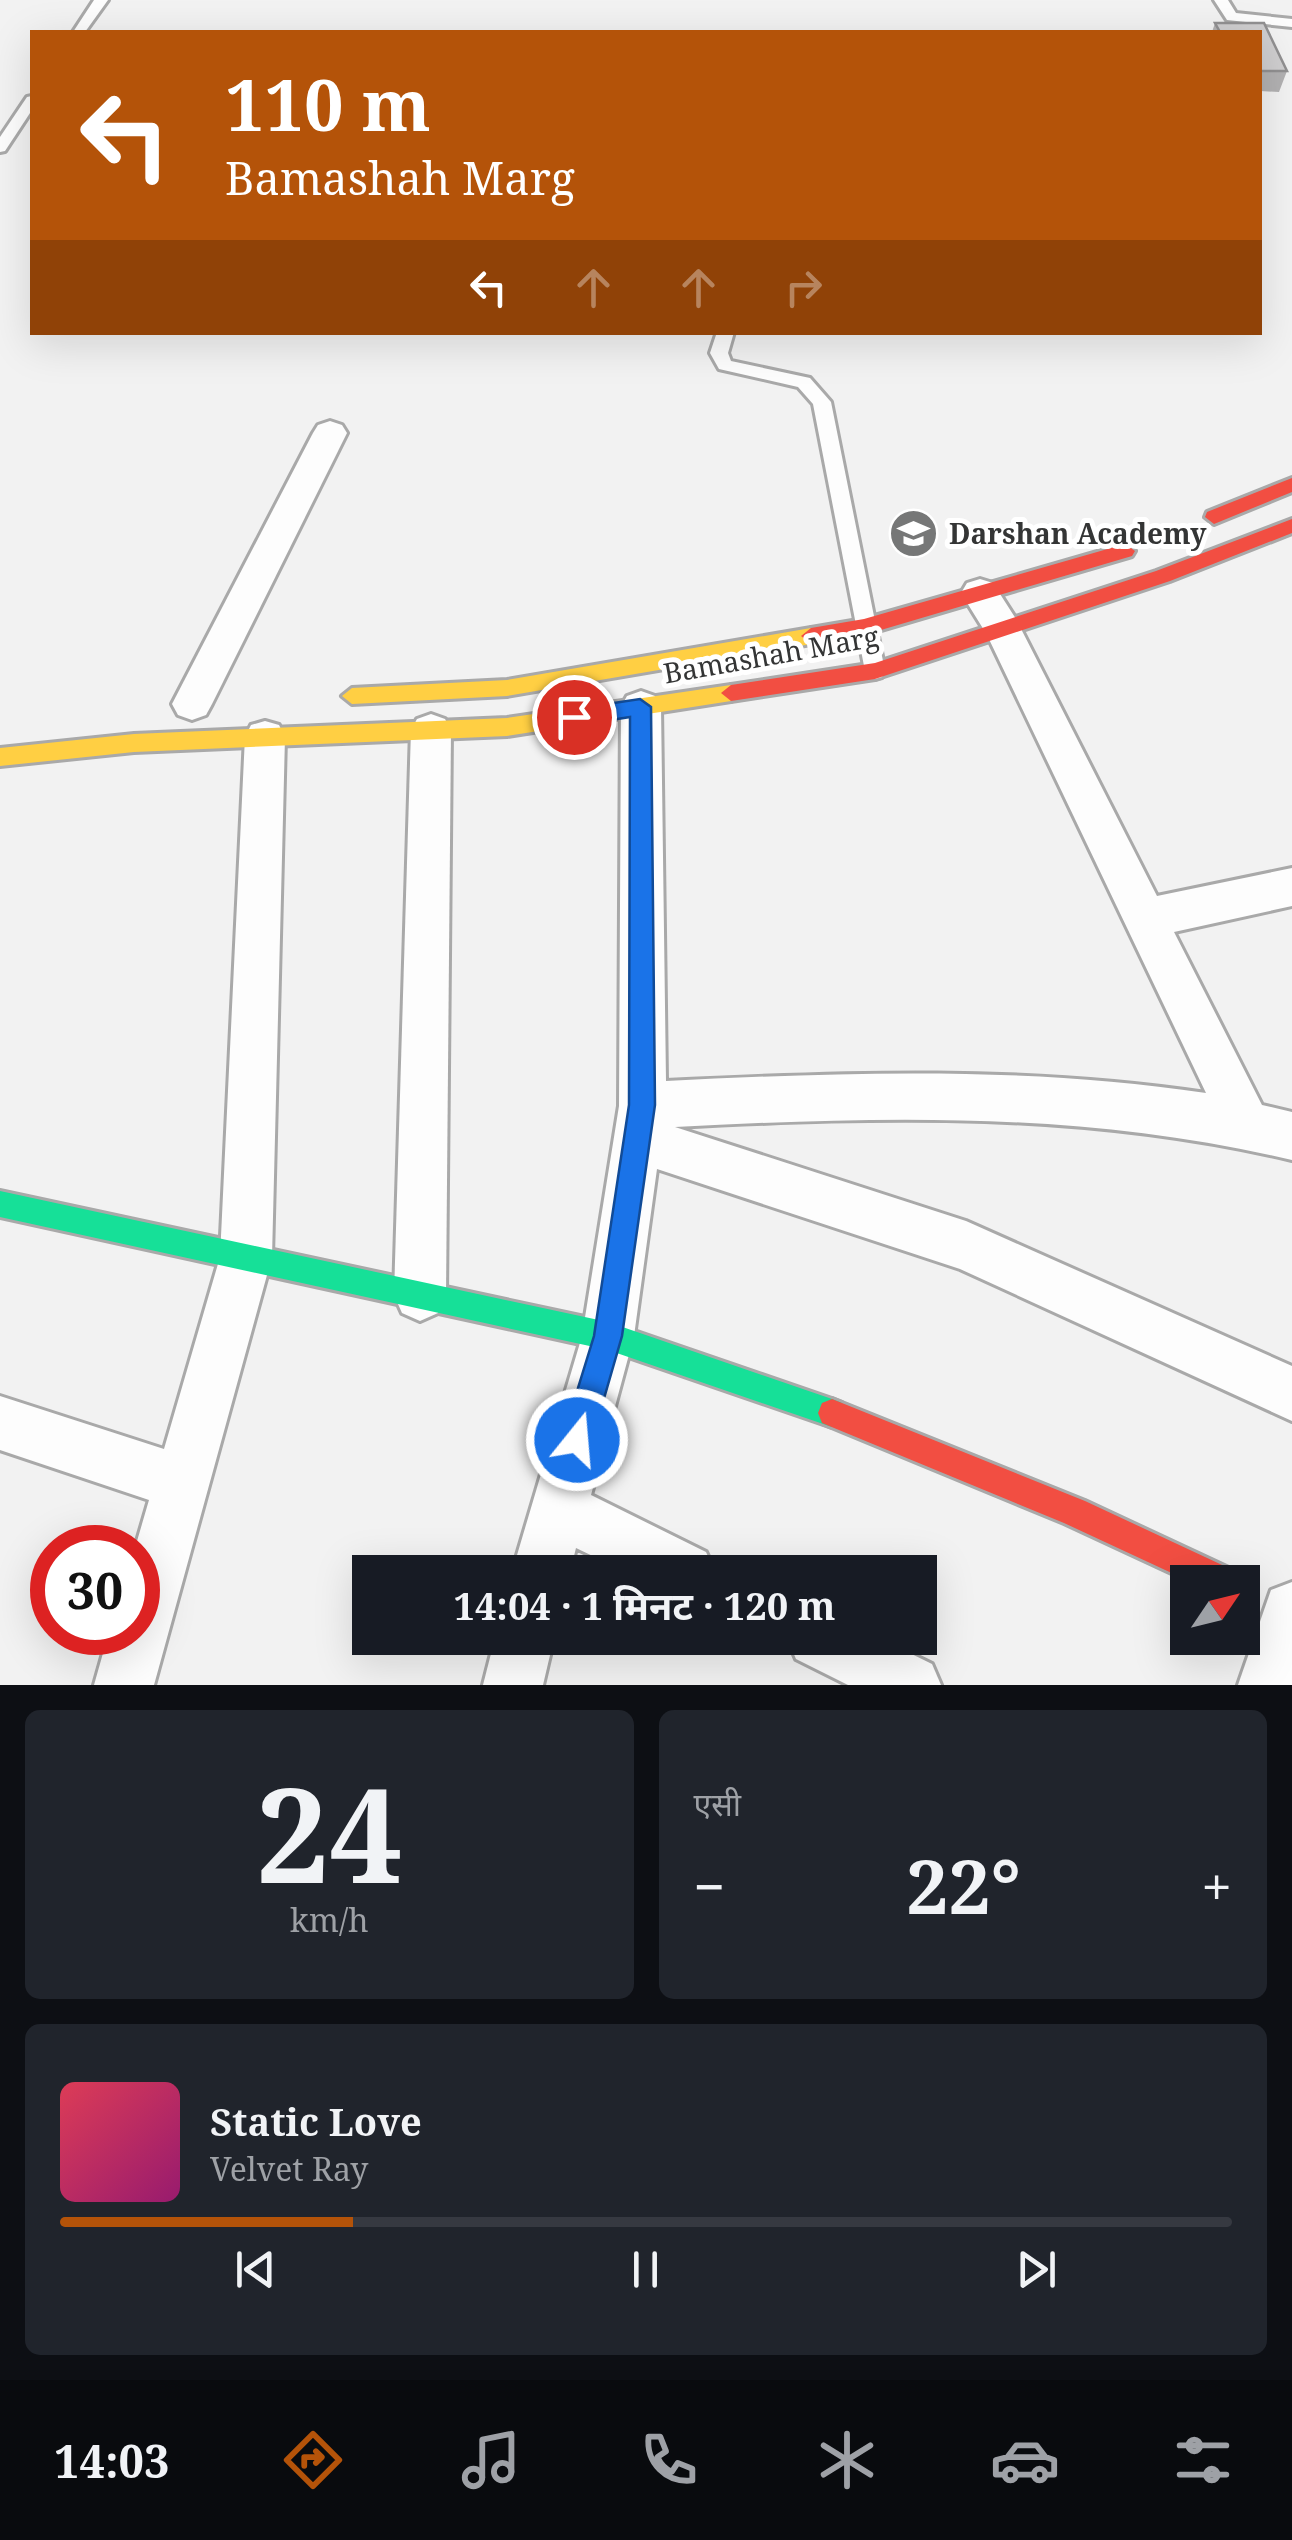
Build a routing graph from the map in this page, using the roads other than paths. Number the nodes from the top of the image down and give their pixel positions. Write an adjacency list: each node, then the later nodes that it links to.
1 (102, 0): 4 (lane)
2 (1221, 0): 3 (lane)
3 (1292, 23)
4 (80, 30)
5 (30, 103): 6 (lane)
6 (0, 148)
7 (725, 335): 14 (lane)
8 (330, 433): 18 (street)
9 (1292, 485): 11 (street)
10 (1292, 526): 15 (street, Bamashah Marg)
11 (1183, 530)
12 (1147, 545): 13 (street, Bamashah Marg)
13 (980, 594): 14 (street, Bamashah Marg); 15 (street)
14 (864, 627): 16 (lane); 17 (street, Bamashah Marg)
15 (1003, 629): 16 (street, Bamashah Marg); 24 (street)
16 (875, 671): 19 (street, Bamashah Marg)
17 (330, 697)
18 (192, 704)
19 (640, 707): 20 (street, Bamashah Marg); 25 (street)
20 (431, 730): 21 (street, Bamashah Marg); 30 (street)
21 (266, 737): 22 (street, Bamashah Marg); 29 (street)
22 (0, 757)
23 (1292, 887): 24 (street)
24 (1142, 918): 26 (street)
25 (639, 1121): 26 (street); 31 (street); 32 (street)
26 (1244, 1122): 27 (street)
27 (1292, 1136)
28 (0, 1204): 29 (street)
29 (246, 1257): 30 (street); 34 (street)
30 (420, 1295): 31 (street)
31 (608, 1336): 35 (street); 38 (street)
32 (1292, 1394)
33 (0, 1423): 34 (street)
34 (182, 1483): 43 (street)
35 (556, 1508): 36 (street); 37 (street)
36 (545, 1555)
37 (651, 1555)
38 (1188, 1565)
39 (1260, 1599): 40 (street)
40 (1292, 1613): 46 (street)
41 (521, 1655): 44 (street)
42 (851, 1655): 45 (street)
43 (124, 1685)
44 (513, 1685)
45 (911, 1685)
46 (1268, 1685)

